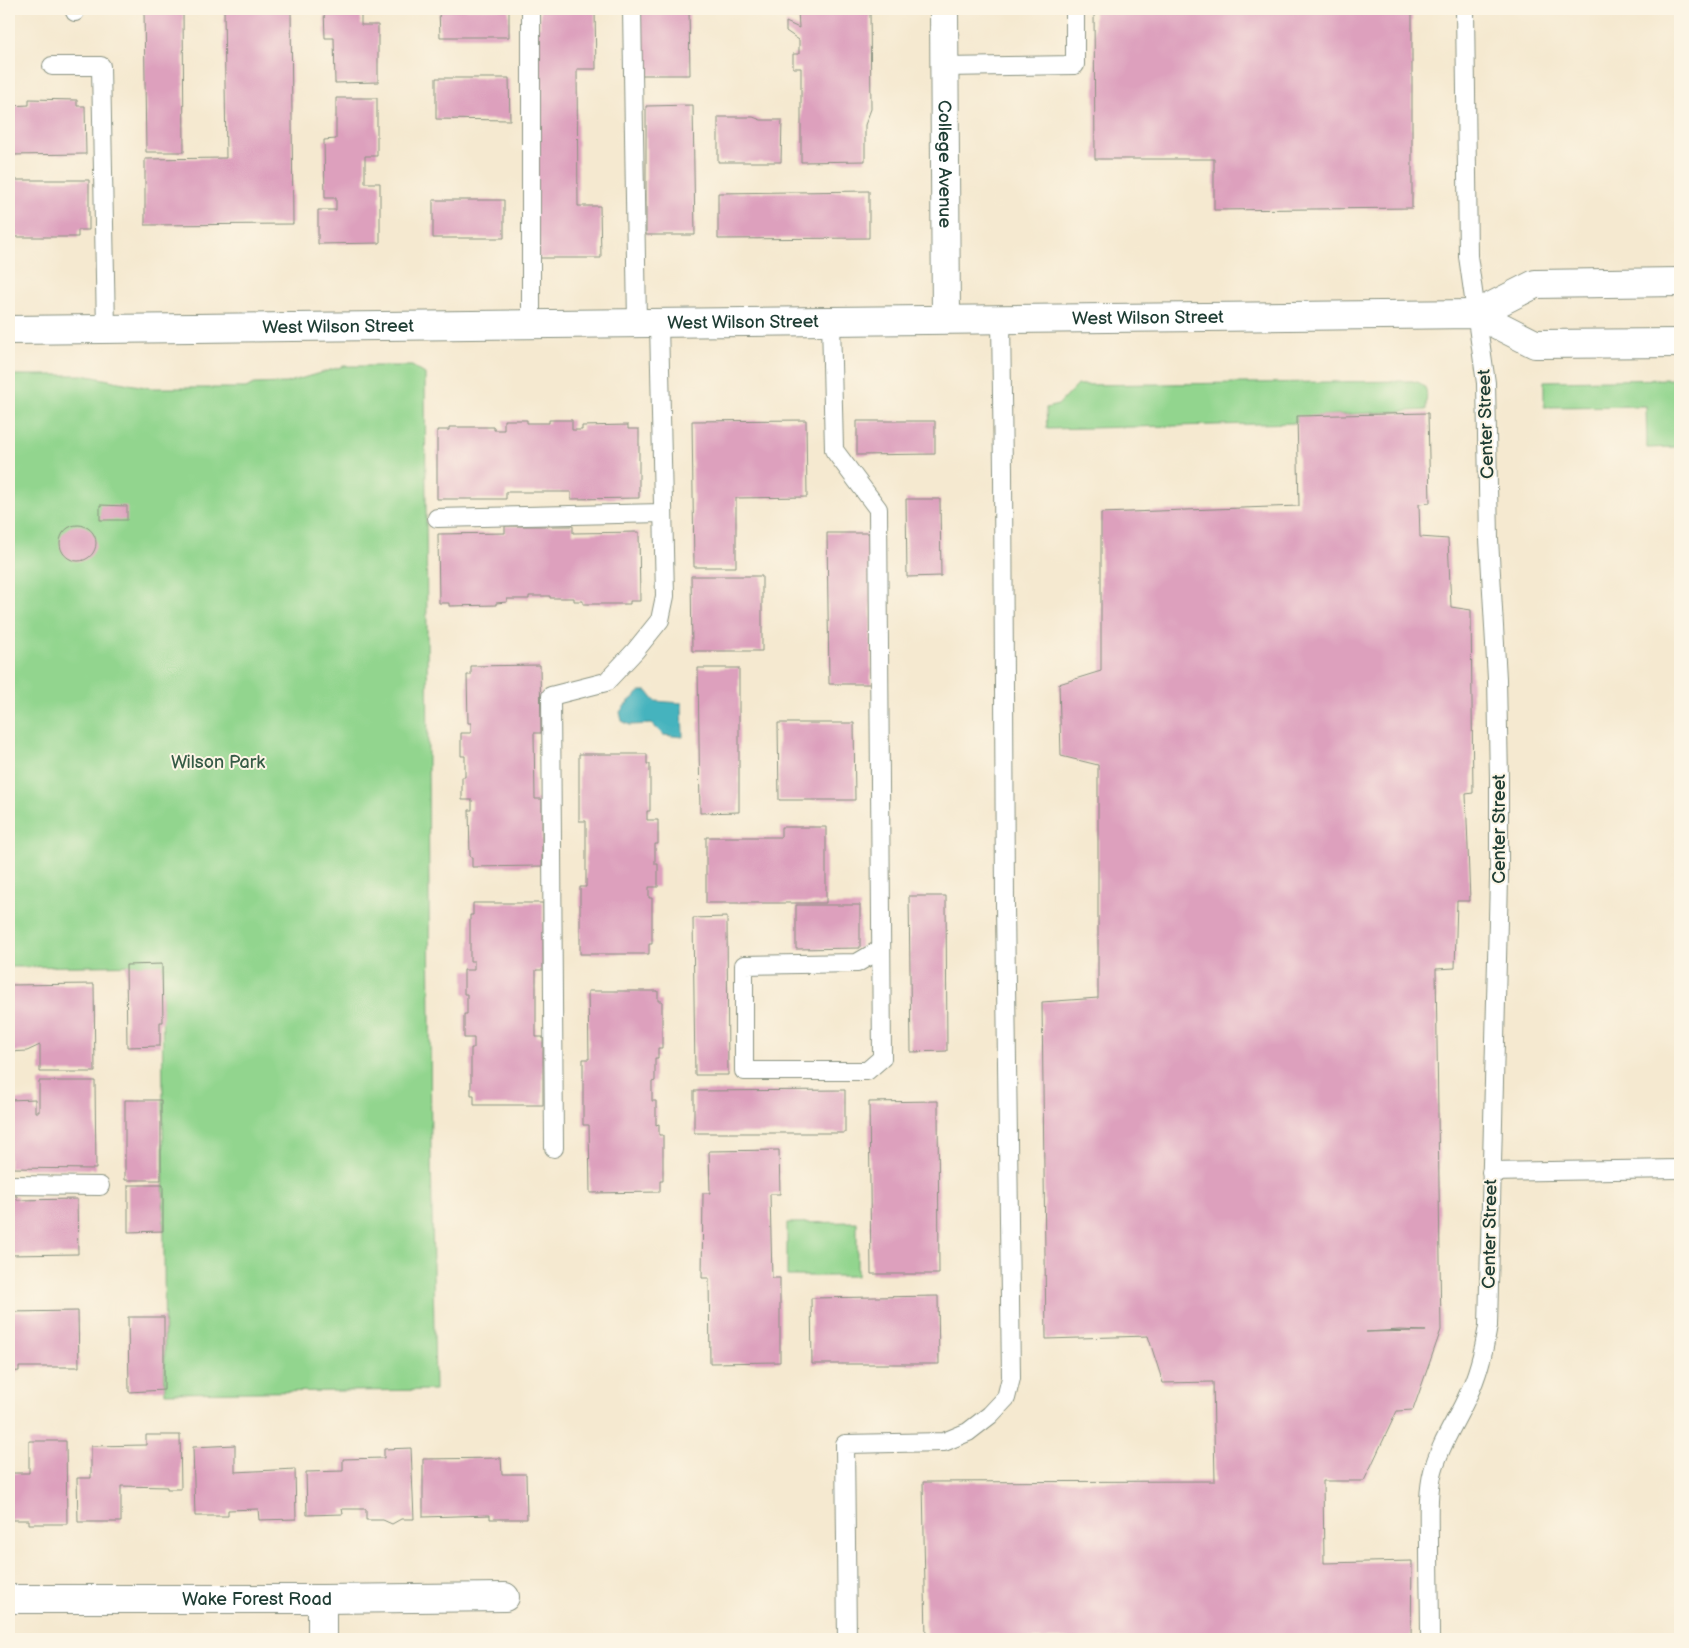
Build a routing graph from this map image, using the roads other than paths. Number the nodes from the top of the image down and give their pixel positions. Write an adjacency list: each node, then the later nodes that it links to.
1 (531, 9): 14 (lane)
2 (632, 9): 13 (lane)
3 (944, 9): 7 (street, College Avenue)
4 (1075, 9): 7 (lane)
5 (1465, 9): 9 (lane, Center Street)
6 (52, 66): 15 (lane)
7 (944, 67): 10 (street, College Avenue)
8 (1680, 282): 9 (street, West Wilson Street)
9 (1476, 314): 11 (street, West Wilson Street); 17 (street, West Wilson Street); 23 (lane, Center Street)
10 (946, 319): 11 (street, West Wilson Street); 12 (street, West Wilson Street)
11 (1001, 319): 30 (lane)
12 (831, 320): 13 (street, West Wilson Street); 20 (lane)
13 (648, 323): 14 (street, West Wilson Street); 18 (lane)
14 (531, 324): 15 (street, West Wilson Street)
15 (106, 329): 16 (street, West Wilson Street)
16 (9, 330)
17 (1680, 344)
18 (662, 513): 19 (lane); 21 (lane)
19 (437, 518)
20 (881, 949): 20 (lane)
21 (554, 1148)
22 (1680, 1168): 23 (lane)
23 (1491, 1172): 31 (lane, Center Street)
24 (9, 1185): 25 (lane)
25 (100, 1186)
26 (505, 1597): 28 (street, Wake Forest Road)
27 (9, 1599): 28 (street, Wake Forest Road)
28 (322, 1599): 29 (street)
29 (322, 1639)
30 (847, 1639)
31 (1430, 1639)

